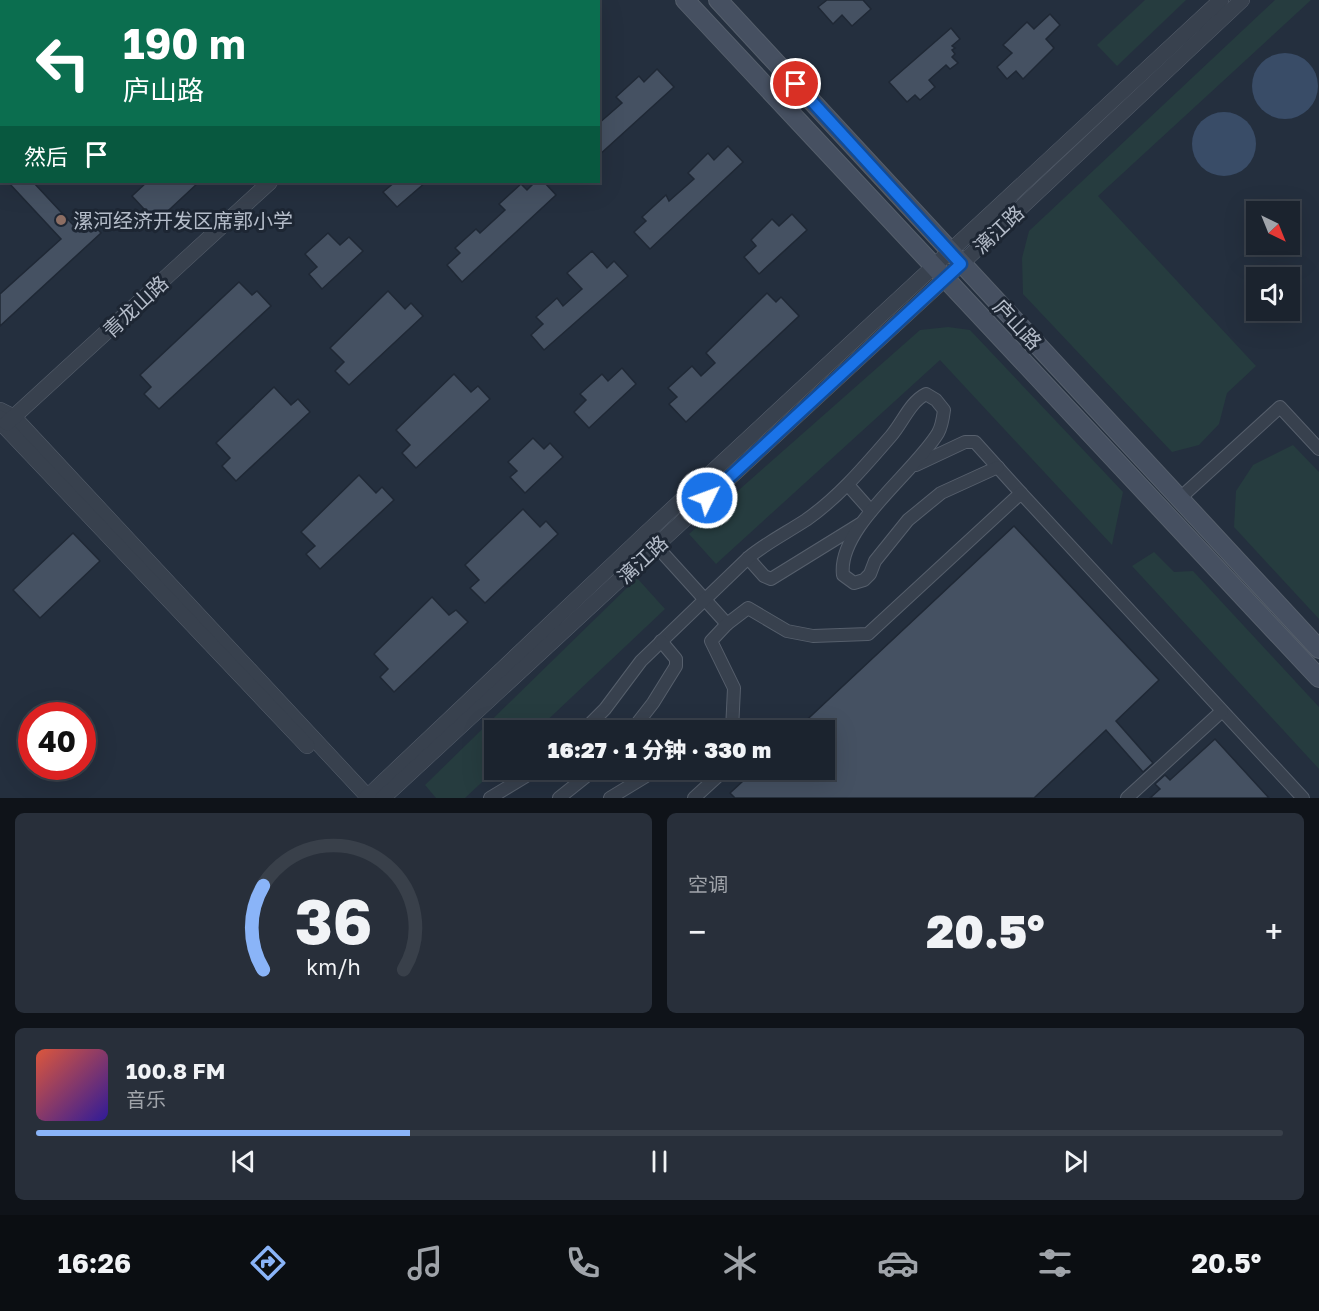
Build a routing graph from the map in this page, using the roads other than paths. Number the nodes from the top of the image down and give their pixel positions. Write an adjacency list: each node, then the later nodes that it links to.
1 (685, 0): 7 (main road, 庐山路)
2 (718, 0): 6 (main road, 庐山路)
3 (1221, 0): 6 (street, 漓江路)
4 (1242, 0): 6 (street, 漓江路)
5 (269, 183): 8 (street, 青龙山路)
6 (956, 258): 7 (street, 漓江路); 16 (main road, 庐山路)
7 (940, 272): 18 (main road, 庐山路); 20 (street, 漓江路)
8 (4, 420): 38 (street)
9 (932, 441): 11 (street); 13 (street); 14 (street)
10 (1319, 449): 16 (street)
11 (942, 452): 12 (street); 13 (street)
12 (998, 467): 15 (street); 22 (street)
13 (910, 469): 17 (street)
14 (848, 485): 17 (street); 23 (street)
15 (1021, 493): 25 (street); 29 (street)
16 (1179, 500): 18 (main road); 27 (main road, 庐山路)
17 (871, 511): 19 (street)
18 (1165, 513): 28 (main road, 庐山路)
19 (861, 524): 21 (street); 22 (street)
20 (651, 540): 24 (street); 38 (street, 漓江路)
21 (832, 543): 22 (street); 23 (street)
22 (843, 556)
23 (748, 558): 24 (street)
24 (705, 600): 25 (street); 26 (street)
25 (727, 624): 32 (street)
26 (661, 641): 30 (street); 31 (street)
27 (1319, 649)
28 (1319, 678)
29 (1222, 711): 42 (street); 43 (street)
30 (594, 720)
31 (643, 720)
32 (732, 720)
33 (520, 780): 39 (street)
34 (582, 780): 40 (street)
35 (640, 780): 41 (street)
36 (714, 780): 37 (street)
37 (696, 797)
38 (368, 798)
39 (490, 798)
40 (560, 798)
41 (610, 798)
42 (1127, 798)
43 (1303, 798)

